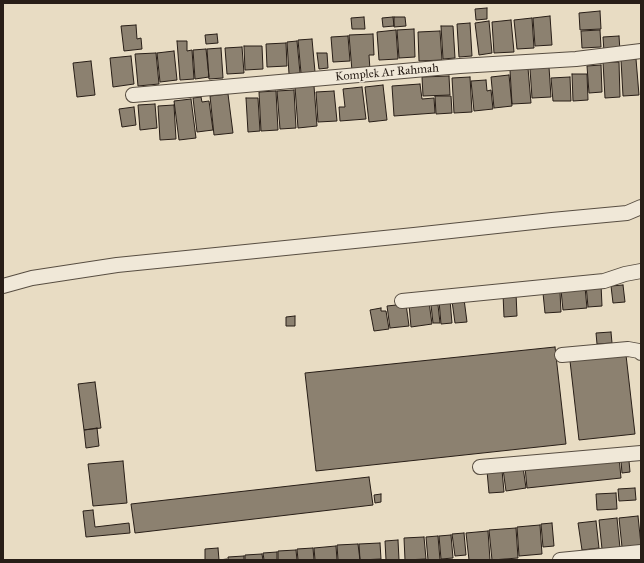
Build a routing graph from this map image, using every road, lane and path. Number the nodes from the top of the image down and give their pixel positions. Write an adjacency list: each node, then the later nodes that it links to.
1 (641, 51): 2 (street, Komplek Ar Rahmah)
2 (133, 96)
3 (641, 207): 5 (street)
4 (641, 271): 6 (street)
5 (3, 286)
6 (402, 301)
7 (641, 353): 8 (street)
8 (562, 355)
9 (641, 453): 10 (street)
10 (480, 467)
11 (641, 552): 12 (street)
12 (560, 560)

